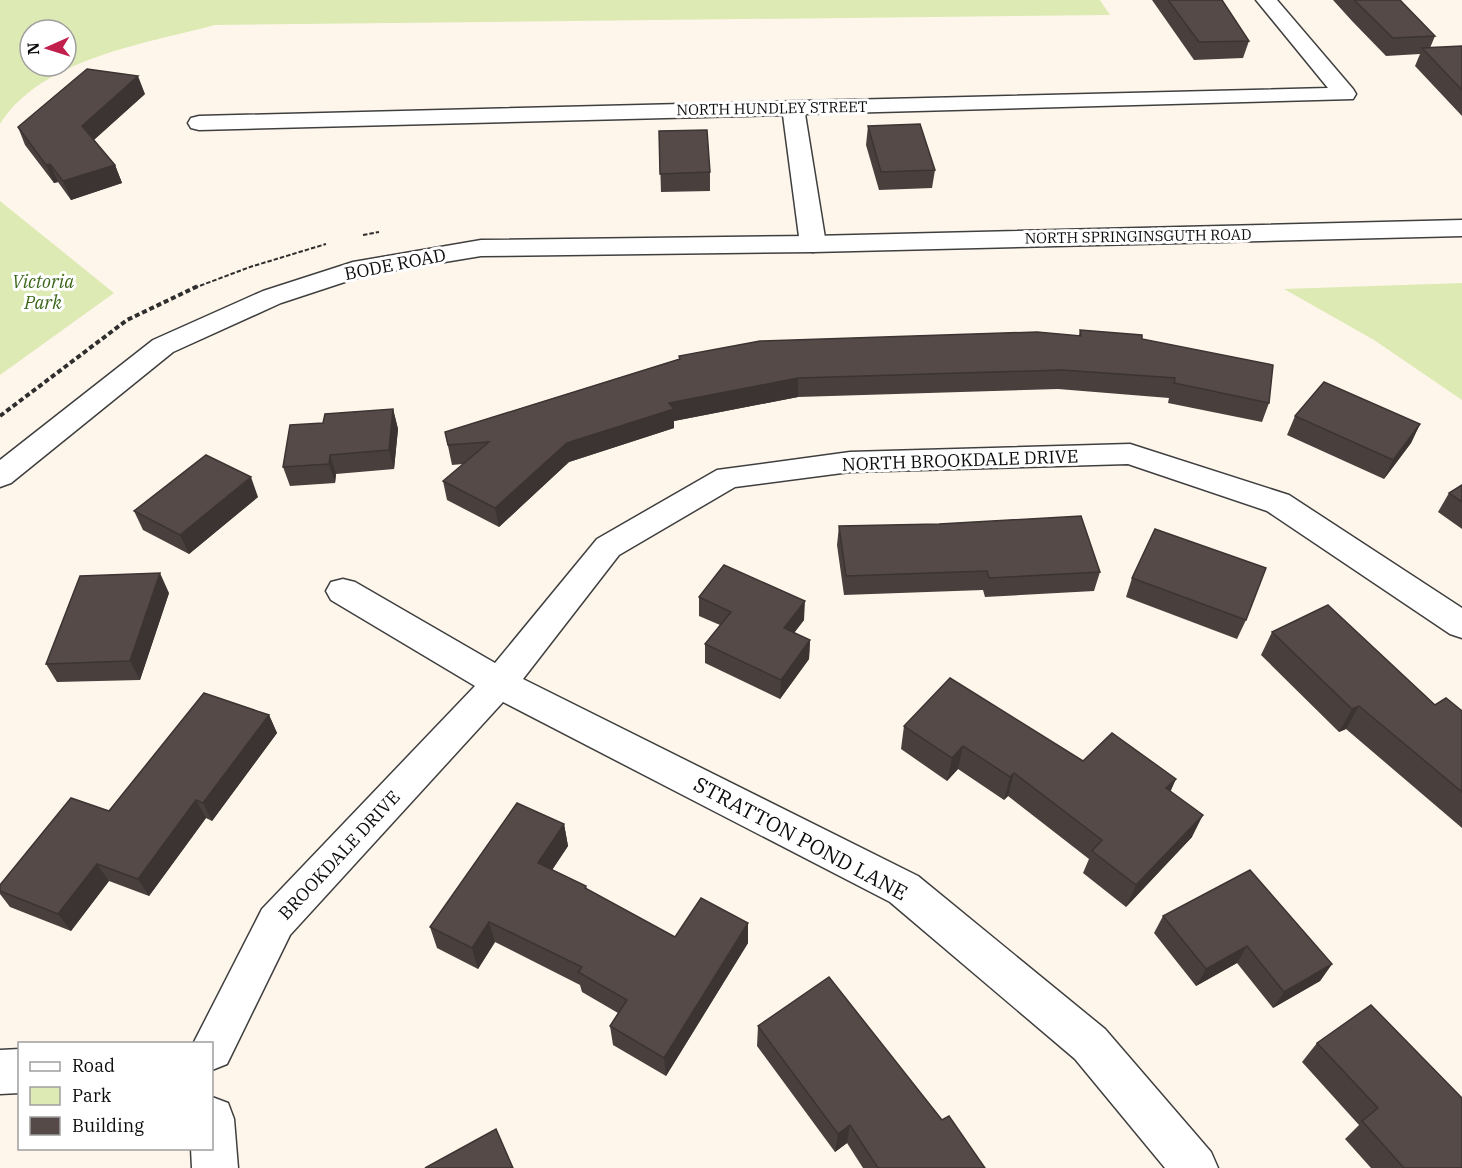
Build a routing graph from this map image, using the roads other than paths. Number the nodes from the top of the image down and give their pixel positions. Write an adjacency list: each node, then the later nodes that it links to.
1 (1266, 0): 2 (street, NORTH HUNDLEY STREET)
2 (793, 108): 3 (street, NORTH HUNDLEY STREET); 5 (street)
3 (199, 123)
4 (1462, 228): 5 (street, NORTH SPRINGINSGUTH ROAD)
5 (813, 244): 6 (street, BODE ROAD)
6 (0, 476)
7 (343, 591): 9 (street, STRATTON POND LANE)
8 (1462, 625): 9 (street, NORTH BROOKDALE DRIVE)
9 (499, 683): 10 (street, BROOKDALE DRIVE); 15 (street, STRATTON POND LANE)
10 (213, 1046)
11 (18, 1071): 12 (street)
12 (0, 1072)
13 (213, 1135): 14 (street)
14 (215, 1168)
15 (1196, 1168)

